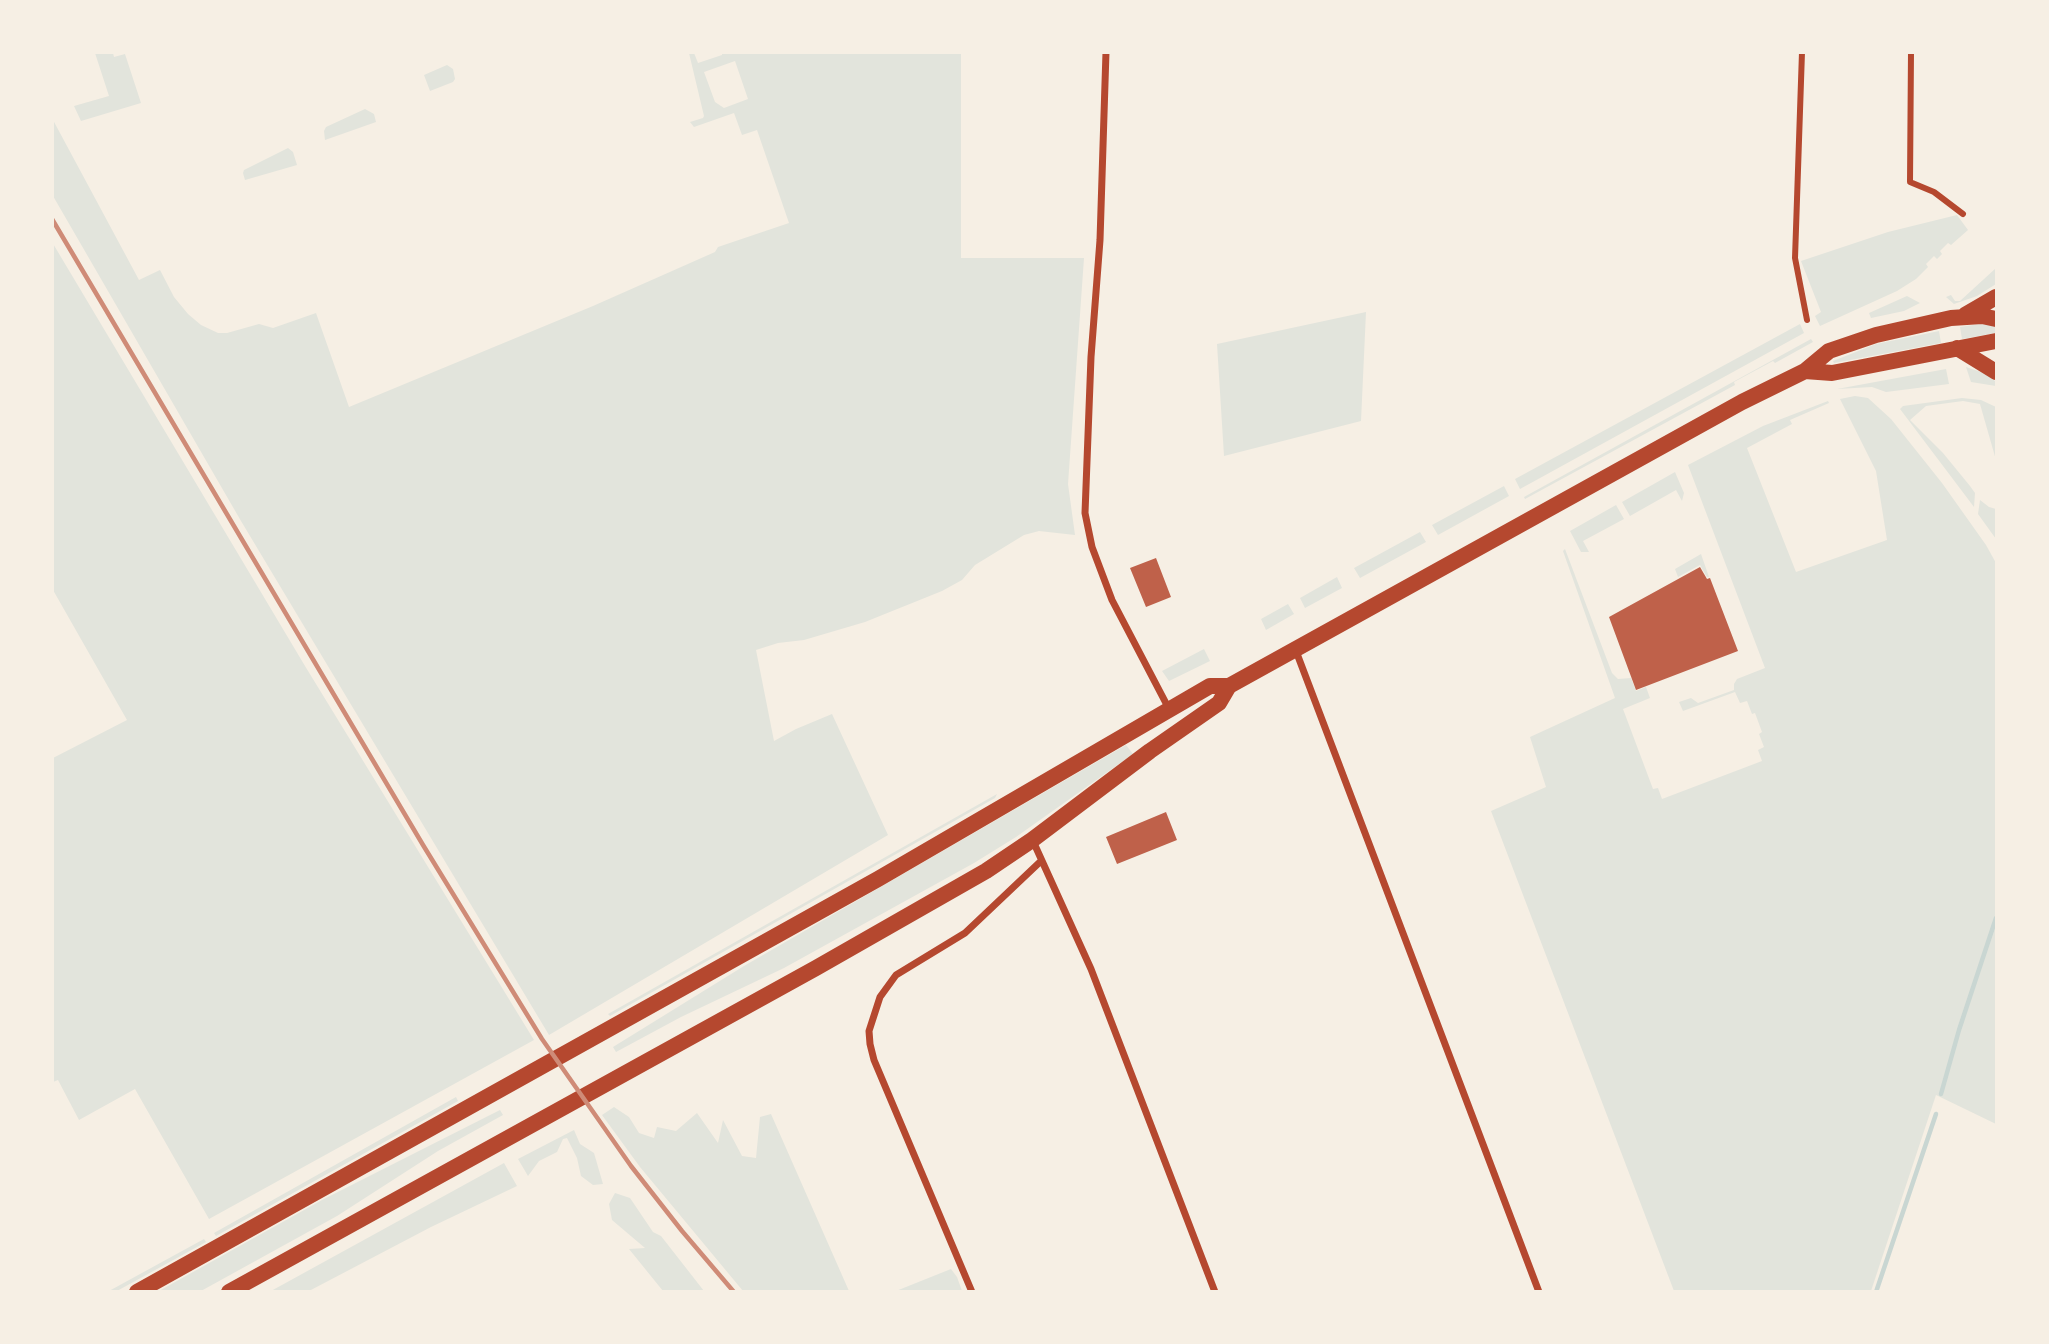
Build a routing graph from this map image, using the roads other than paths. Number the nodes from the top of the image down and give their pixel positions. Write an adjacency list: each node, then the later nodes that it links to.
1 (1105, 52): 15 (street)
2 (1802, 52): 8 (street)
3 (1911, 52): 4 (street)
4 (1963, 214)
5 (1997, 297): 6 (main road)
6 (1962, 316): 7 (main road); 11 (main road)
7 (1997, 319)
8 (1807, 320)
9 (1997, 341): 10 (main road)
10 (1957, 348): 11 (main road); 12 (main road)
11 (1805, 372): 13 (main road)
12 (1997, 372)
13 (1295, 649): 14 (main road); 22 (street)
14 (1229, 686): 15 (main road); 16 (main road)
15 (1169, 709): 18 (main road)
16 (1032, 840): 17 (street); 19 (main road)
17 (1041, 861): 20 (street); 21 (street)
18 (137, 1292)
19 (229, 1292)
20 (972, 1292)
21 (1215, 1292)
22 (1539, 1292)

